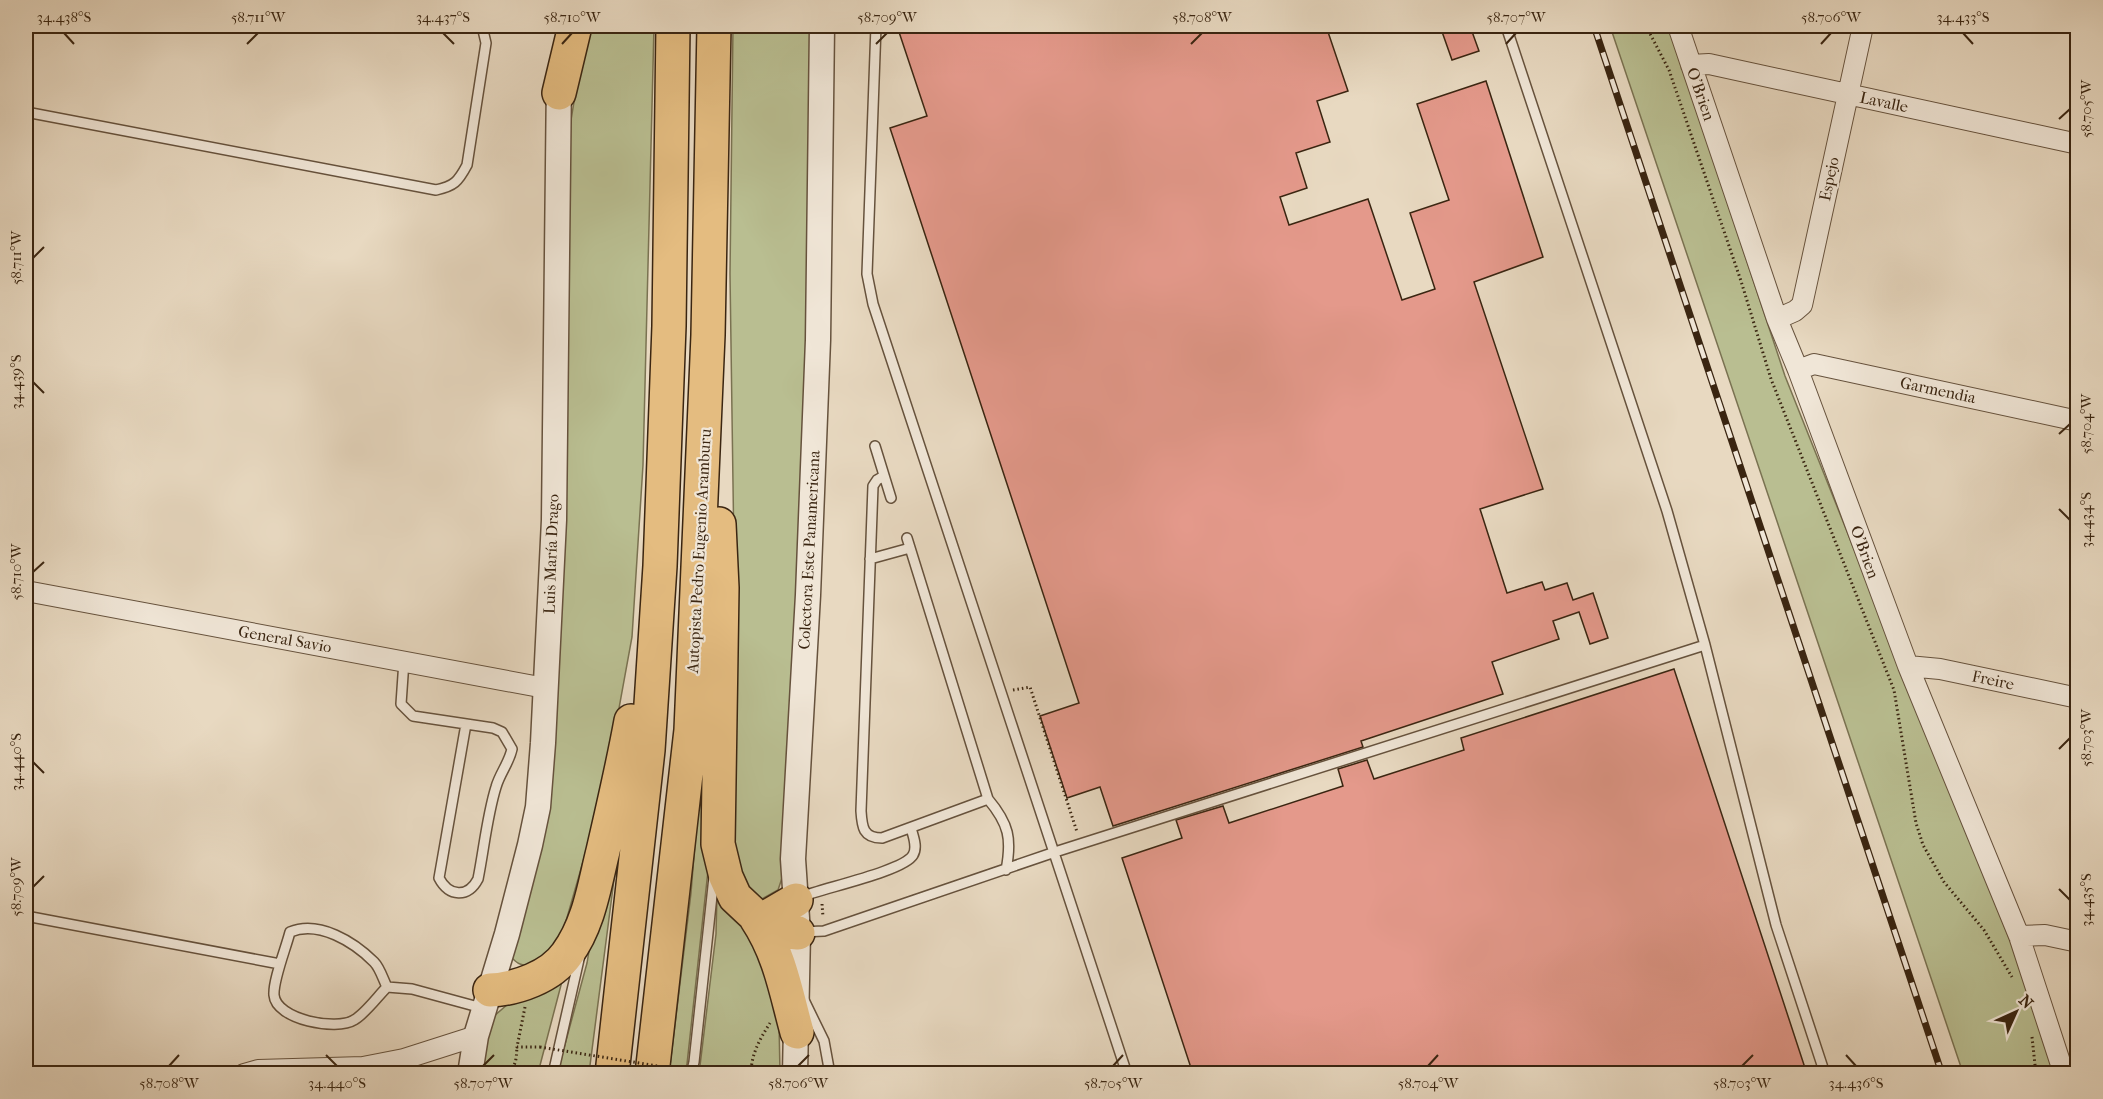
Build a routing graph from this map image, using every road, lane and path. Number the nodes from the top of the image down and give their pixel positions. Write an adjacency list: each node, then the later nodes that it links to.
1 (482, 26): 15 (lane)
2 (561, 26): 13 (street, Luis María Drago)
3 (575, 26): 13 (highway)
4 (673, 26): 27 (highway)
5 (714, 26): 18 (highway, Autopista Pedro Eugenio Aramburu)
6 (822, 26): 42 (street, Colectora Este Panamericana)
7 (876, 26): 33 (lane)
8 (1506, 26): 29 (lane)
9 (1646, 26): 50 (path)
10 (1678, 26): 12 (street, O'Brien)
11 (1863, 26): 14 (street, Espejo)
12 (1691, 65): 14 (street, Lavalle); 17 (street, O'Brien)
13 (559, 93): 32 (street, Luis María Drago)
14 (1848, 94): 16 (street, Lavalle); 17 (street, Espejo)
15 (26, 112)
16 (2078, 144)
17 (1777, 319): 19 (street, O'Brien)
18 (708, 335): 39 (highway); 64 (highway, Autopista Pedro Eugenio Aramburu)
19 (1798, 370): 20 (street, Garmendia); 31 (street, O'Brien)
20 (2078, 421)
21 (875, 446): 22 (lane)
22 (884, 476): 23 (lane); 26 (lane)
23 (891, 498)
24 (907, 538): 25 (lane)
25 (910, 548): 26 (lane); 36 (lane)
26 (870, 559): 37 (lane)
27 (660, 566): 45 (highway); 63 (highway)
28 (26, 591): 30 (street, General Savio)
29 (1705, 645): 40 (lane); 71 (lane)
30 (404, 661): 32 (street, General Savio); 35 (lane)
31 (1908, 666): 34 (street, Freire); 47 (street, O'Brien)
32 (545, 688): 53 (street, Luis María Drago)
33 (1002, 693): 38 (path); 40 (lane)
34 (2078, 698)
35 (466, 724): 35 (lane)
36 (988, 799): 37 (lane); 41 (lane)
37 (911, 828): 42 (lane)
38 (1077, 834)
39 (718, 844): 44 (highway); 65 (lane)
40 (1055, 852): 41 (lane); 70 (lane)
41 (1006, 870): 46 (lane)
42 (809, 902): 44 (highway); 46 (street, Colectora Este Panamericana); 46 (path)
43 (26, 916): 49 (lane)
44 (756, 918): 46 (highway); 54 (highway)
45 (586, 921): 53 (highway); 62 (lane)
46 (811, 925): 52 (street, Colectora Este Panamericana)
47 (2019, 936): 48 (street); 73 (street, O'Brien)
48 (2078, 942)
49 (280, 964): 51 (lane); 51 (lane)
50 (2013, 978)
51 (387, 987): 53 (lane)
52 (798, 988): 54 (street, Colectora Este Panamericana); 69 (lane)
53 (487, 1000): 57 (street, Luis María Drago)
54 (784, 1027): 67 (path); 68 (street, Colectora Este Panamericana)
55 (2031, 1028): 72 (path)
56 (521, 1030): 58 (path)
57 (476, 1036): 59 (street); 60 (street, Luis María Drago)
58 (517, 1047): 61 (path); 66 (path, bridge)
59 (244, 1074)
60 (470, 1074)
61 (505, 1074)
62 (553, 1074)
63 (612, 1074)
64 (652, 1074)
65 (691, 1074)
66 (708, 1074)
67 (751, 1074)
68 (795, 1074)
69 (830, 1074)
70 (1127, 1074)
71 (1825, 1074)
72 (2036, 1074)
73 (2064, 1074)

